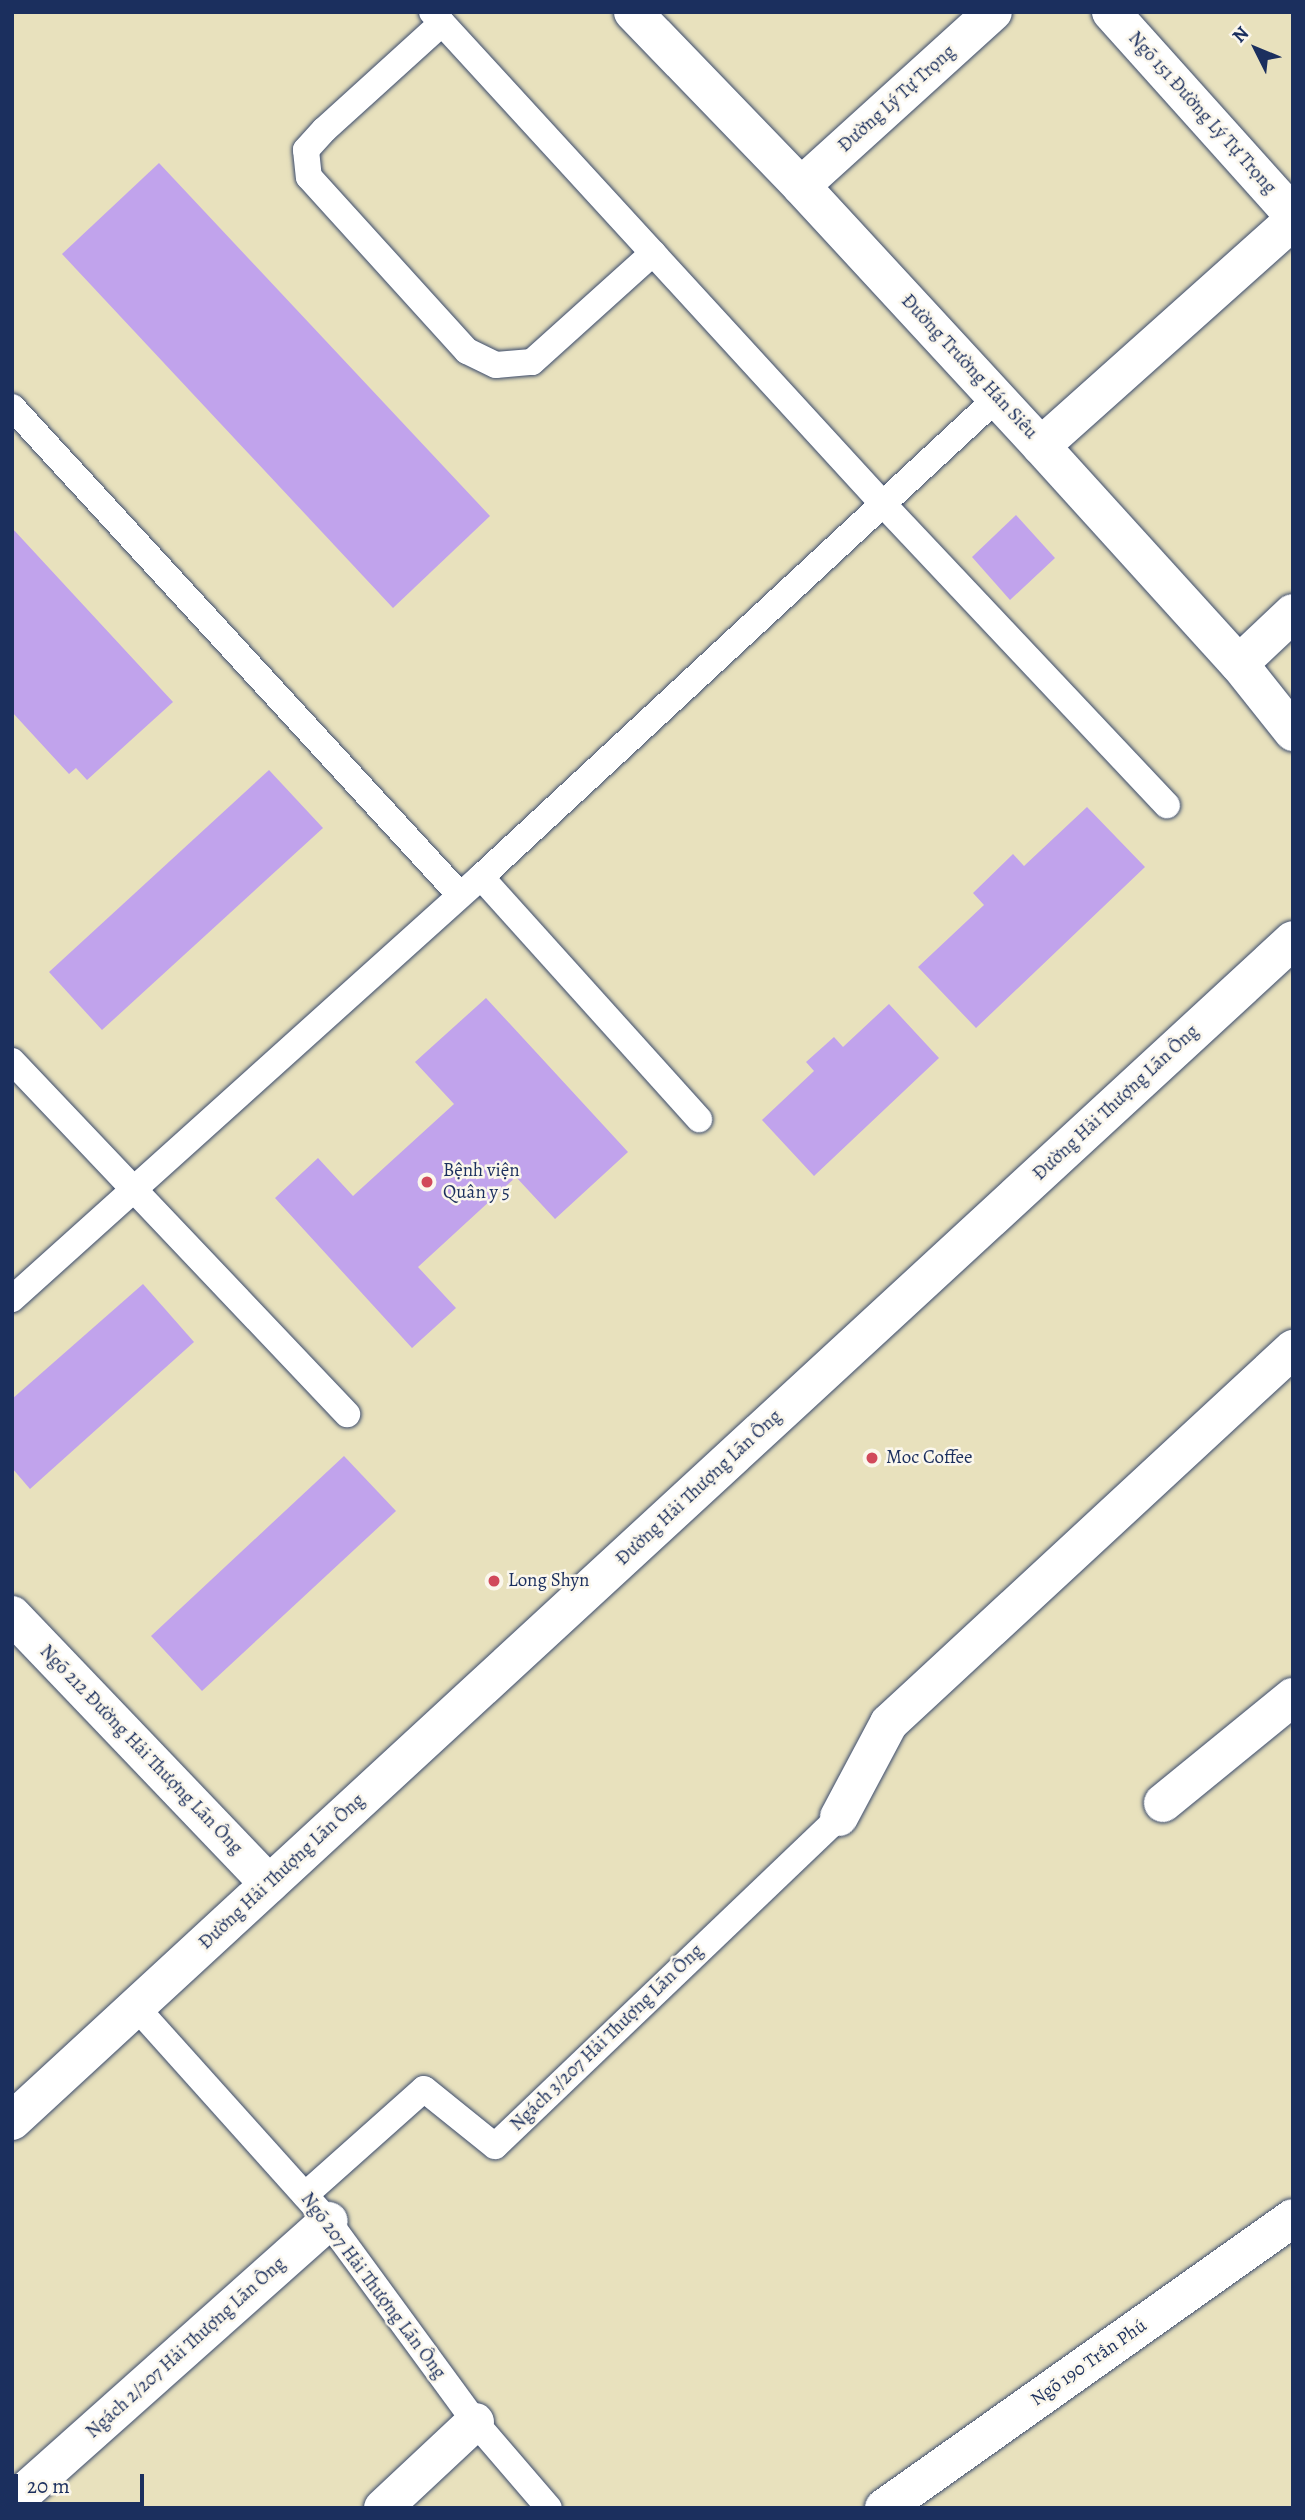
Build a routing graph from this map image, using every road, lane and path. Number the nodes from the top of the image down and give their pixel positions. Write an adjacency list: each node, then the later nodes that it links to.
1 (633, 12): 5 (street, Đường Trường Hán Siêu)
2 (993, 12): 5 (street, Đường Lý Tự Trọng)
3 (1111, 12): 6 (street, Ngõ 151 Đường Lý Tự Trọng)
4 (437, 18): 8 (lane); 8 (lane)
5 (801, 186): 9 (street, Đường Trường Hán Siêu)
6 (1293, 215)
7 (1293, 222): 11 (street)
8 (653, 253): 12 (lane)
9 (997, 398): 11 (street, Đường Trường Hán Siêu); 12 (lane)
10 (12, 407): 18 (lane)
11 (1041, 446): 14 (street, Đường Trường Hán Siêu)
12 (883, 504): 16 (lane); 17 (lane)
13 (1293, 613): 14 (street)
14 (1239, 664): 15 (street, Đường Trường Hán Siêu)
15 (1293, 733)
16 (1167, 805)
17 (481, 877): 18 (lane); 21 (lane)
18 (460, 895): 22 (lane)
19 (1293, 940): 30 (street, Đường Hải Thượng Lãn Ông)
20 (12, 1060): 22 (lane)
21 (699, 1119)
22 (132, 1189): 23 (lane); 25 (lane)
23 (12, 1299)
24 (1293, 1349): 29 (street)
25 (347, 1414)
26 (12, 1615): 30 (street, Ngõ 212 Đường Hải Thượng Lãn Ông)
27 (1293, 1698): 28 (street)
28 (1163, 1803)
29 (839, 1817): 33 (lane, Ngách 3/207 Hải Thượng Lãn Ông)
30 (269, 1884): 31 (street, Đường Hải Thượng Lãn Ông)
31 (136, 2007): 32 (street, Đường Hải Thượng Lãn Ông); 33 (lane, Ngõ 207 Hải Thượng Lãn Ông)
32 (12, 2121)
33 (316, 2208): 35 (lane, Ngõ 207 Hải Thượng Lãn Ông); 36 (street, Ngách 2/207 Hải Thượng Lãn Ông)
34 (1293, 2218): 39 (street, Ngõ 190 Trần Phú)
35 (475, 2422): 37 (street); 38 (lane, Ngõ 207 Hải Thượng Lãn Ông)
36 (12, 2503)
37 (383, 2508)
38 (549, 2508)
39 (884, 2508)

